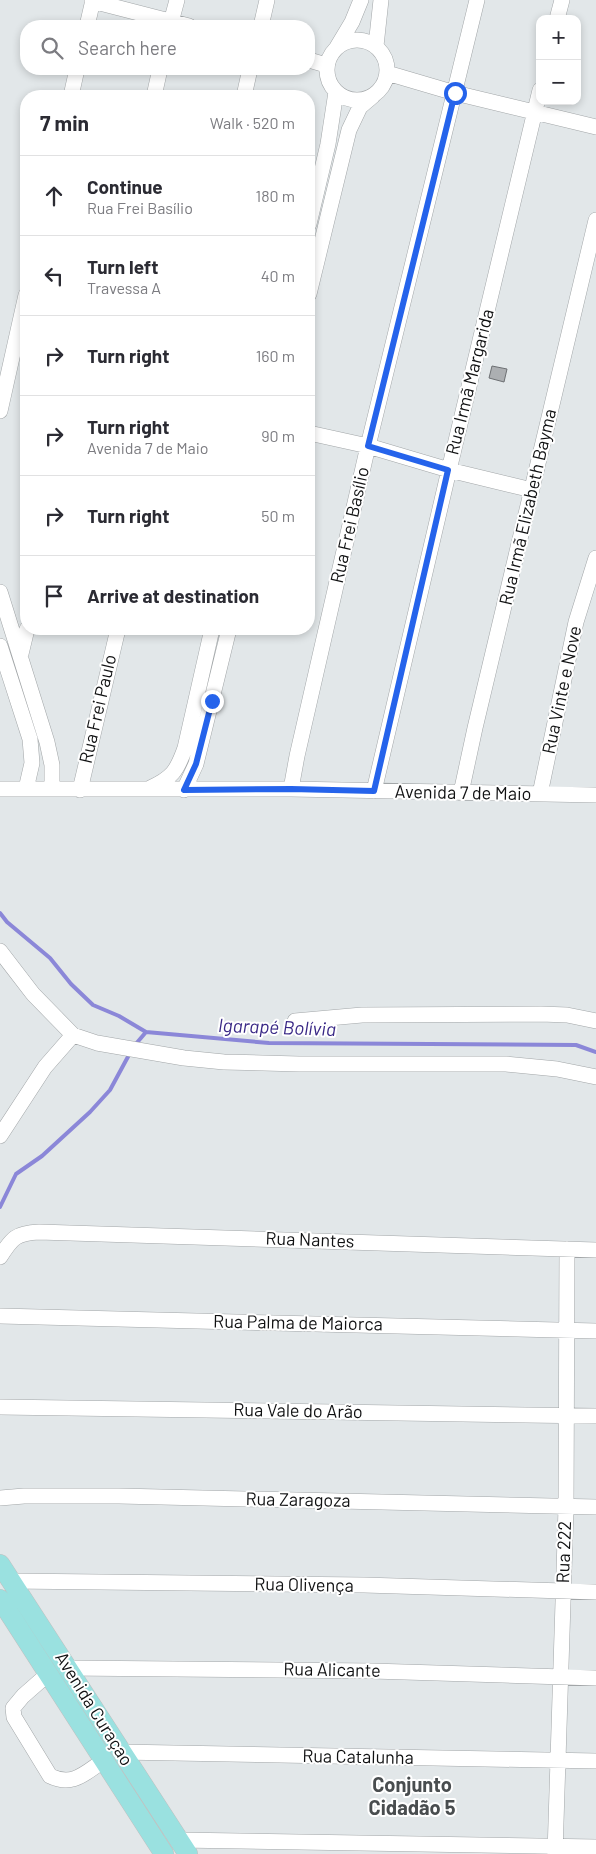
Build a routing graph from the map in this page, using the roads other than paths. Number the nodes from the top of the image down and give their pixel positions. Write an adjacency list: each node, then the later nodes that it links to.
1 (177, 0): 11 (street)
2 (267, 0): 12 (street)
3 (361, 0): 14 (street)
4 (381, 0): 13 (street)
5 (477, 0): 25 (street, Rua Frei Basílio)
6 (562, 0): 8 (street)
7 (93, 1): 9 (street); 10 (street)
8 (558, 15)
9 (88, 20)
10 (157, 20)
11 (172, 20)
12 (262, 20)
13 (376, 46): 14 (street); 17 (street)
14 (337, 47): 16 (street)
15 (315, 62): 16 (street)
16 (326, 65): 24 (street)
17 (387, 73): 25 (street); 26 (street)
18 (76, 75): 21 (street)
19 (159, 75): 22 (street)
20 (249, 75): 23 (street)
21 (72, 90)
22 (155, 90)
23 (245, 90)
24 (336, 92): 26 (street); 30 (street)
25 (455, 93): 28 (street); 36 (street, Rua Frei Basílio)
26 (372, 96): 32 (street)
27 (536, 105): 28 (street, Rua Irmã Margarida)
28 (534, 113): 29 (street); 37 (street, Rua Irmã Margarida)
29 (596, 127)
30 (315, 199)
31 (596, 220): 38 (street, Rua Irmã Elizabeth Bayma)
32 (315, 269)
33 (20, 322): 34 (street)
34 (0, 411)
35 (315, 434): 36 (street)
36 (368, 446): 37 (street); 50 (street, Rua Frei Basílio)
37 (448, 470): 38 (street); 54 (street, Rua Irmã Margarida)
38 (532, 490): 55 (street, Rua Irmã Elizabeth Bayma)
39 (596, 558): 56 (street, Rua Vinte e Nove)
40 (0, 592): 46 (street)
41 (26, 635): 46 (street)
42 (117, 635): 51 (street, Rua Frei Paulo)
43 (211, 635): 52 (street)
44 (228, 635): 53 (street)
45 (0, 646): 48 (street)
46 (21, 655): 49 (street)
47 (0, 789): 48 (street, Avenida 7 de Maio)
48 (26, 789): 49 (street, Avenida 7 de Maio)
49 (52, 789): 51 (street, Avenida 7 de Maio)
50 (291, 789): 53 (street, Avenida 7 de Maio); 54 (street, Avenida 7 de Maio)
51 (80, 790): 52 (street, Avenida 7 de Maio)
52 (147, 790): 53 (street, Avenida 7 de Maio)
53 (184, 790)
54 (374, 791): 55 (street, Avenida 7 de Maio)
55 (461, 794): 56 (street, Avenida 7 de Maio)
56 (540, 794): 57 (street, Avenida 7 de Maio)
57 (596, 796)
58 (0, 951): 61 (street)
59 (295, 1021): 60 (street)
60 (596, 1021)
61 (73, 1035): 62 (street); 63 (street)
62 (596, 1077)
63 (0, 1136)
64 (567, 1249): 65 (street, Rua Nantes); 66 (street, Rua Nantes); 68 (street, Rua 222)
65 (596, 1250)
66 (0, 1257)
67 (0, 1316): 68 (street, Rua Palma de Maiorca)
68 (566, 1330): 69 (street, Rua Palma de Maiorca); 71 (street, Rua 222)
69 (596, 1331)
70 (0, 1406): 71 (street, Rua Vale do Arão)
71 (566, 1415): 72 (street, Rua Vale do Arão); 74 (street, Rua 222)
72 (596, 1416)
73 (0, 1498): 74 (street, Rua Zaragoza)
74 (566, 1508): 75 (street, Rua Zaragoza); 78 (street, Rua 222)
75 (596, 1508)
76 (0, 1564): 77 (main road, Avenida Curaçao)
77 (11, 1581): 78 (street, Rua Olivença); 81 (main road, Avenida Curaçao)
78 (563, 1591): 79 (street, Rua Olivença); 83 (street, Rua 222)
79 (596, 1592)
80 (0, 1599): 82 (main road, Avenida Curaçao)
81 (68, 1668): 83 (street, Rua Alicante); 85 (main road, Avenida Curaçao)
82 (48, 1674): 86 (main road, Avenida Curaçao); 86 (street)
83 (560, 1677): 84 (street, Rua Alicante); 87 (street, Rua 222)
84 (596, 1678)
85 (120, 1752): 87 (street, Rua Catalunha); 90 (main road, Avenida Curaçao)
86 (103, 1760): 93 (main road, Avenida Curaçao)
87 (558, 1761): 88 (street, Rua Catalunha); 92 (street, Rua 222)
88 (596, 1762)
89 (295, 1841): 90 (street); 92 (street); 94 (street)
90 (183, 1847)
91 (596, 1847): 92 (street)
92 (555, 1850)
93 (164, 1854)
94 (309, 1854)

